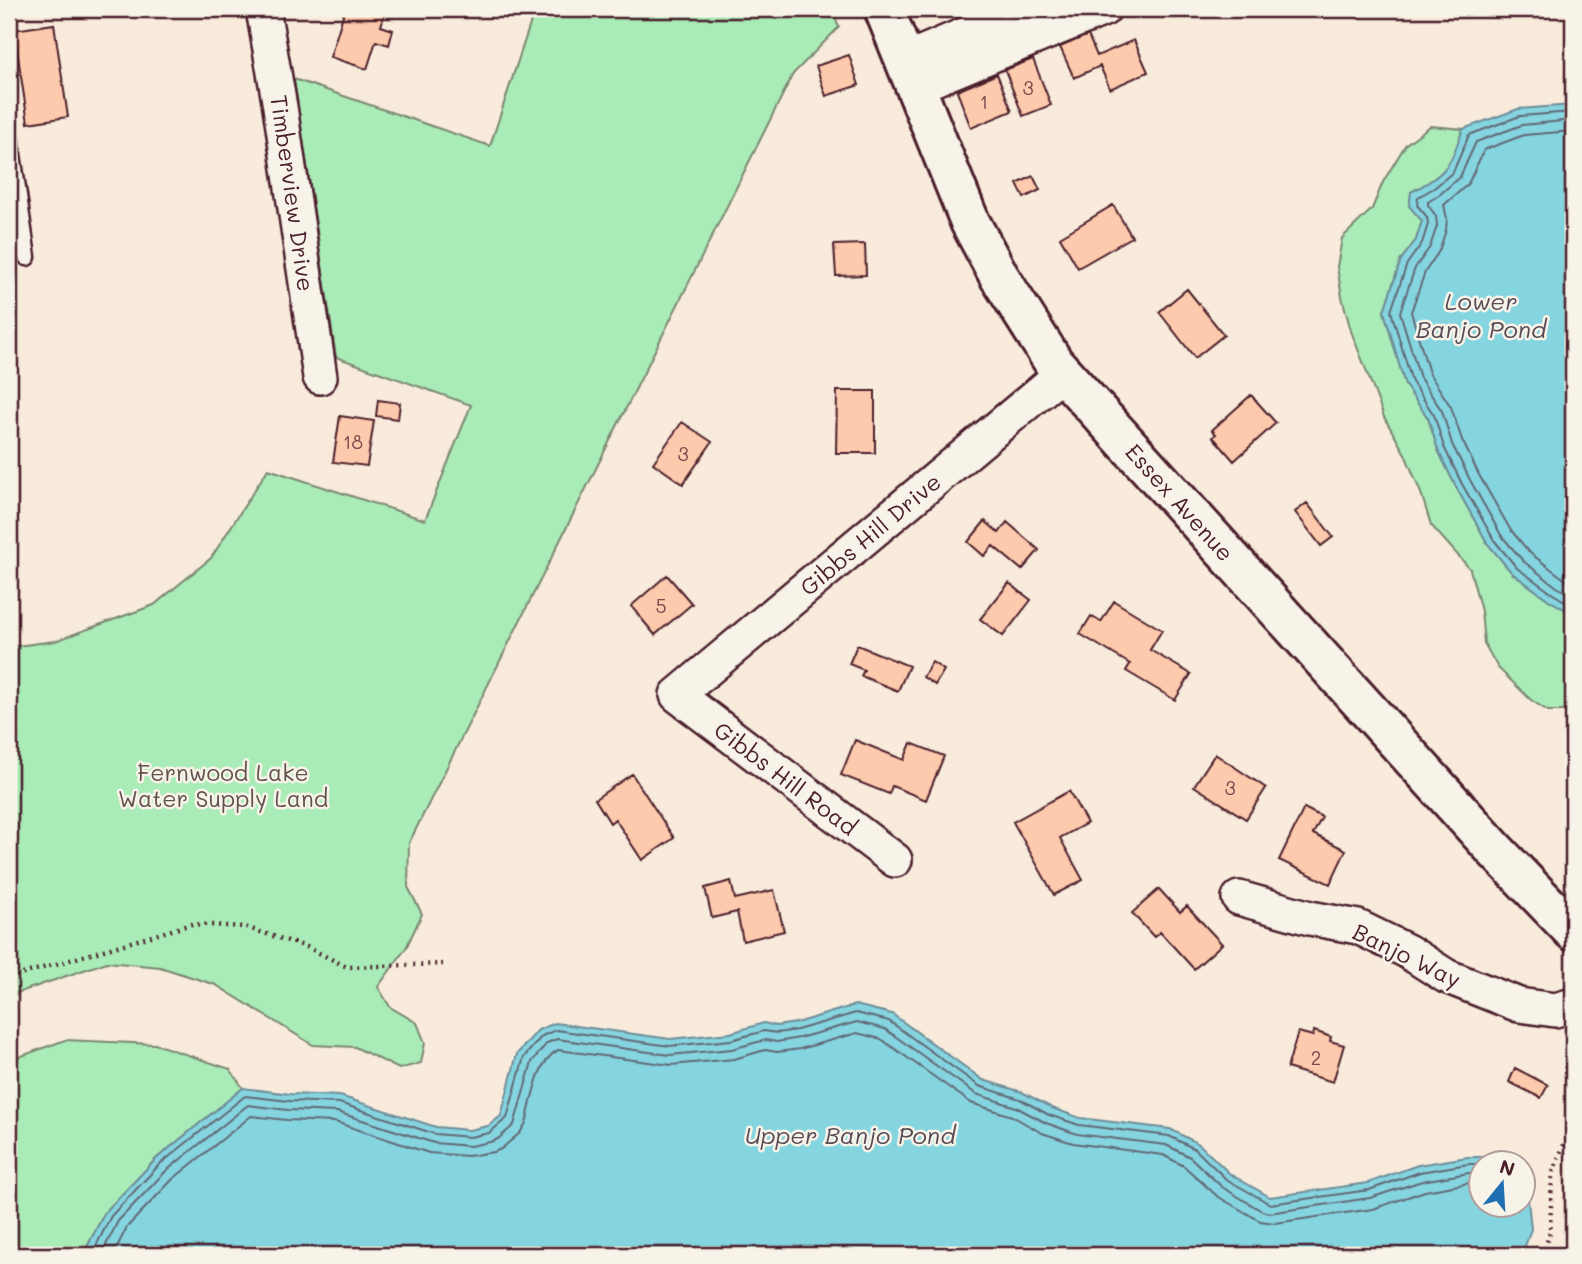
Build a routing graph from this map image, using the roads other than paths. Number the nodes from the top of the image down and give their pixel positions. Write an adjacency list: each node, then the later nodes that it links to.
1 (263, 9): 9 (street, Timberview Drive)
2 (884, 9): 5 (street, Essex Avenue)
3 (1025, 9): 5 (street)
4 (1104, 9): 5 (street)
5 (910, 74): 8 (street, Essex Avenue)
6 (9, 134): 7 (lane)
7 (27, 257)
8 (1063, 373): 10 (street, Gibbs Hill Drive); 13 (street, Essex Avenue)
9 (320, 377)
10 (677, 695): 11 (street, Gibbs Hill Road)
11 (895, 860)
12 (1239, 898): 14 (street, Banjo Way)
13 (1573, 931)
14 (1573, 1005)

